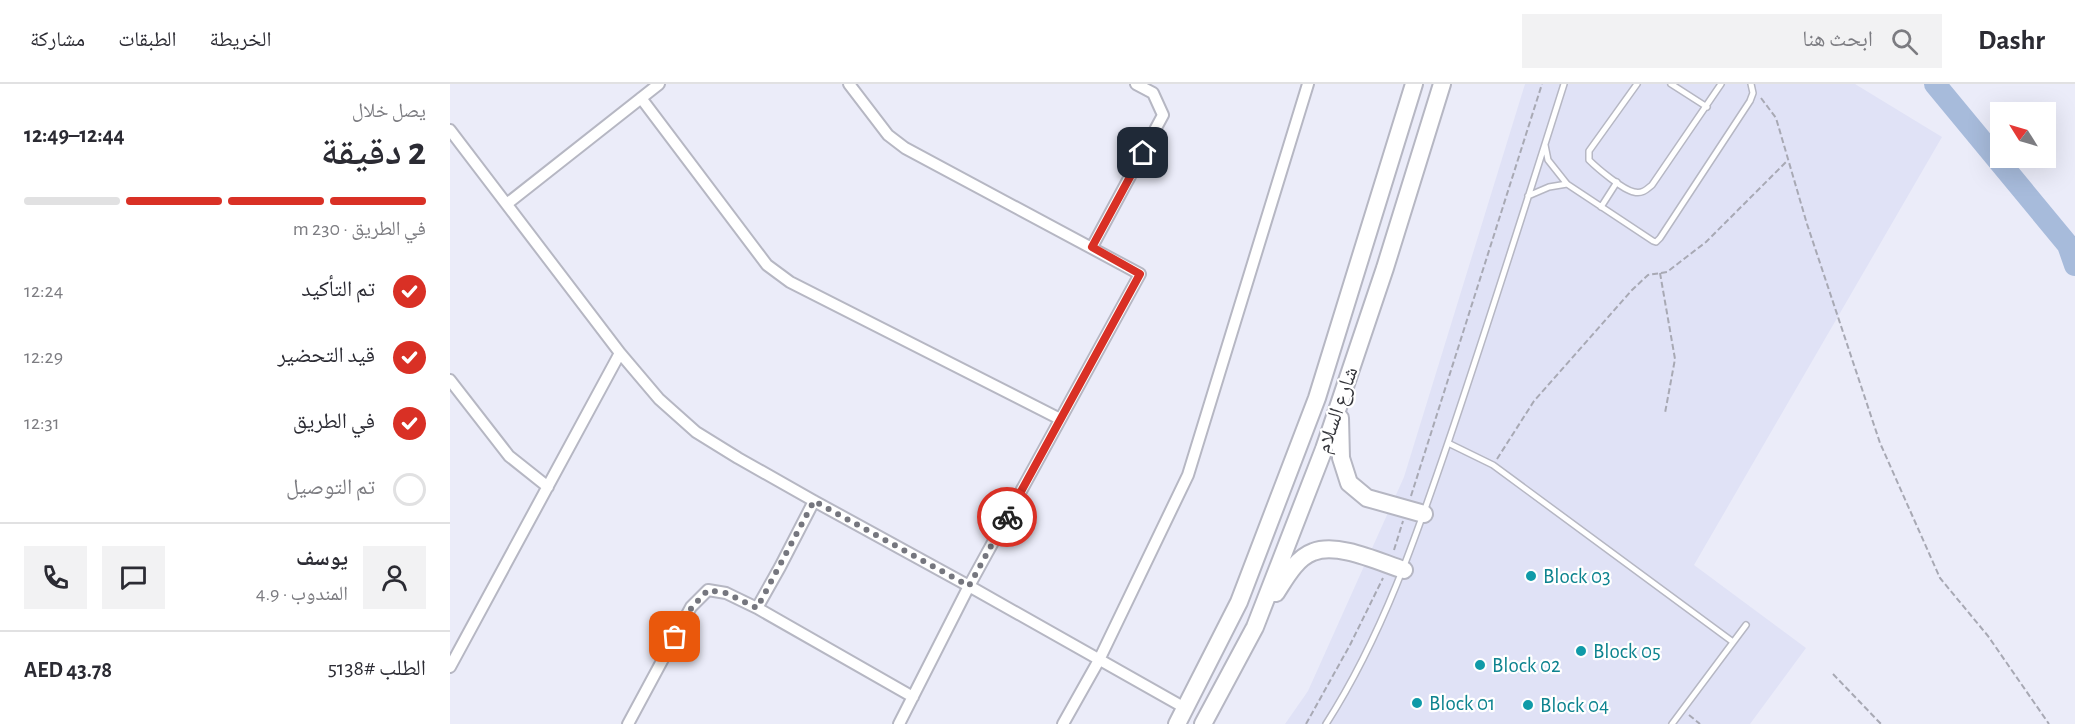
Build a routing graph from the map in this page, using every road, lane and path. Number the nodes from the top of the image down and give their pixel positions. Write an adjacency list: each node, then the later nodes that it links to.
1 (659, 84): 13 (street)
2 (849, 84): 23 (street)
3 (1136, 84): 23 (street)
4 (1308, 84): 41 (street)
5 (1414, 84): 45 (main road, شارع السلام)
6 (1442, 84): 27 (main road, شارع السلام)
7 (1542, 84): 34 (path)
8 (1563, 84): 16 (lane)
9 (1637, 84): 18 (lane)
10 (1671, 84): 14 (lane)
11 (1722, 84): 14 (lane)
12 (1752, 85): 17 (path); 22 (lane)
13 (641, 98): 21 (street); 29 (street)
14 (1707, 106): 18 (lane)
15 (450, 130): 21 (street)
16 (1545, 144): 19 (lane); 20 (lane)
17 (1788, 160): 24 (path); 57 (path)
18 (1617, 182): 22 (lane)
19 (1567, 184): 20 (lane); 22 (lane)
20 (1528, 196): 30 (lane)
21 (508, 203): 25 (street)
22 (1601, 207)
23 (1092, 247): 29 (street)
24 (1660, 273): 28 (path); 31 (path)
25 (620, 353): 32 (street); 33 (street)
26 (450, 380): 32 (street)
27 (1341, 400): 34 (main road); 39 (main road, شارع السلام)
28 (1665, 413)
29 (1060, 419): 36 (street)
30 (1448, 443): 31 (lane); 34 (lane)
31 (1493, 465): 40 (lane)
32 (548, 487): 42 (street)
33 (814, 501): 36 (street); 37 (street)
34 (1416, 511): 35 (lane); 35 (path)
35 (1396, 568): 39 (main road); 52 (path); 53 (lane)
36 (969, 586): 41 (street); 44 (street)
37 (757, 608): 44 (street); 47 (street)
38 (1746, 625): 40 (lane)
39 (1255, 627): 51 (main road, شارع السلام)
40 (1733, 642): 46 (lane)
41 (1099, 660): 45 (street); 49 (street)
42 (450, 667)
43 (1833, 674): 56 (path)
44 (913, 697): 48 (street)
45 (1185, 708): 50 (main road, شارع السلام)
46 (1683, 710): 54 (lane); 55 (path)
47 (628, 724)
48 (899, 724)
49 (1063, 724)
50 (1176, 724)
51 (1203, 724)
52 (1306, 724)
53 (1326, 724)
54 (1672, 724)
55 (1700, 724)
56 (1881, 724)
57 (2049, 724)

